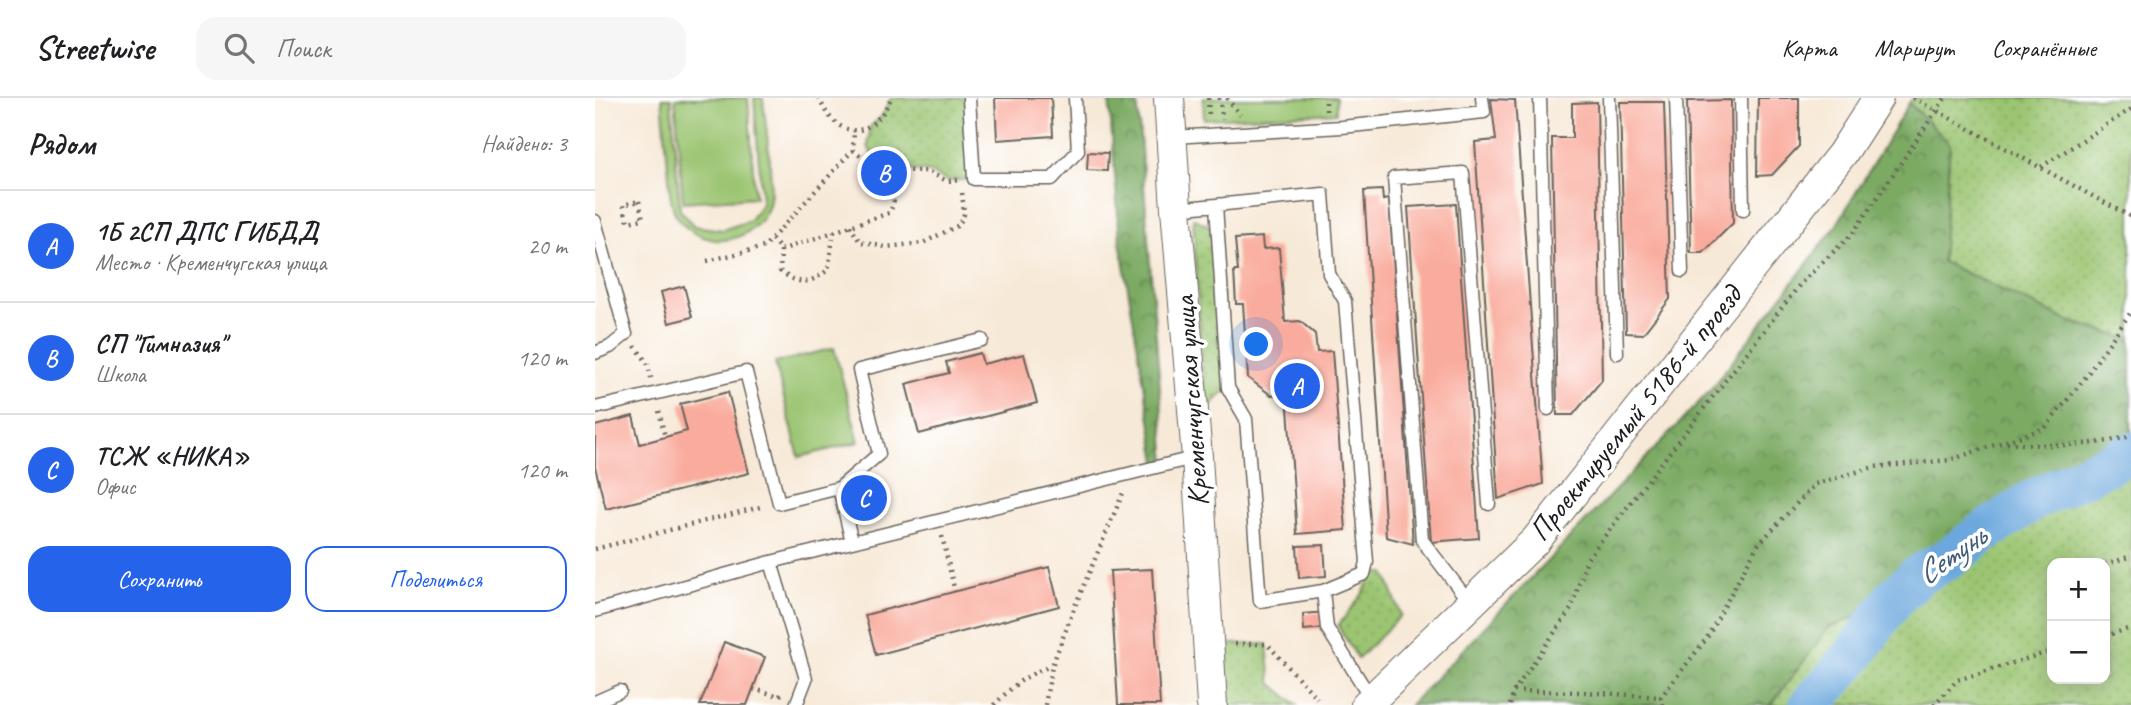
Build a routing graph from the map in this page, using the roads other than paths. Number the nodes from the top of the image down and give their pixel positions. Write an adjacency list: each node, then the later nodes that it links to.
1 (968, 98): 2 (lane)
2 (1075, 98)
3 (1169, 98): 10 (street, Кременчугская улица)
4 (1482, 98): 10 (lane)
5 (1540, 98): 20 (lane)
6 (1609, 98): 18 (lane)
7 (1676, 98): 15 (lane)
8 (1741, 98): 13 (lane)
9 (1878, 98): 27 (street, Проектируемый 5186-й проезд)
10 (1172, 137): 12 (street, Кременчугская улица)
11 (1216, 205): 12 (lane); 26 (lane); 26 (lane)
12 (1176, 209): 21 (street, Кременчугская улица)
13 (1743, 210)
14 (595, 221): 17 (lane)
15 (1682, 271)
16 (982, 340): 22 (lane)
17 (595, 352)
18 (1617, 353)
19 (595, 408): 22 (lane)
20 (1548, 409)
21 (1197, 457): 24 (lane); 33 (street, Кременчугская улица)
22 (839, 488): 24 (lane)
23 (1489, 504): 27 (lane)
24 (852, 542): 25 (lane)
25 (771, 562): 28 (lane); 32 (lane)
26 (1323, 591): 31 (lane)
27 (1470, 604): 31 (street, Проектируемый 5186-й проезд)
28 (595, 611)
29 (620, 691): 30 (lane)
30 (595, 702)
31 (1369, 702)
32 (796, 705)
33 (1212, 705)

